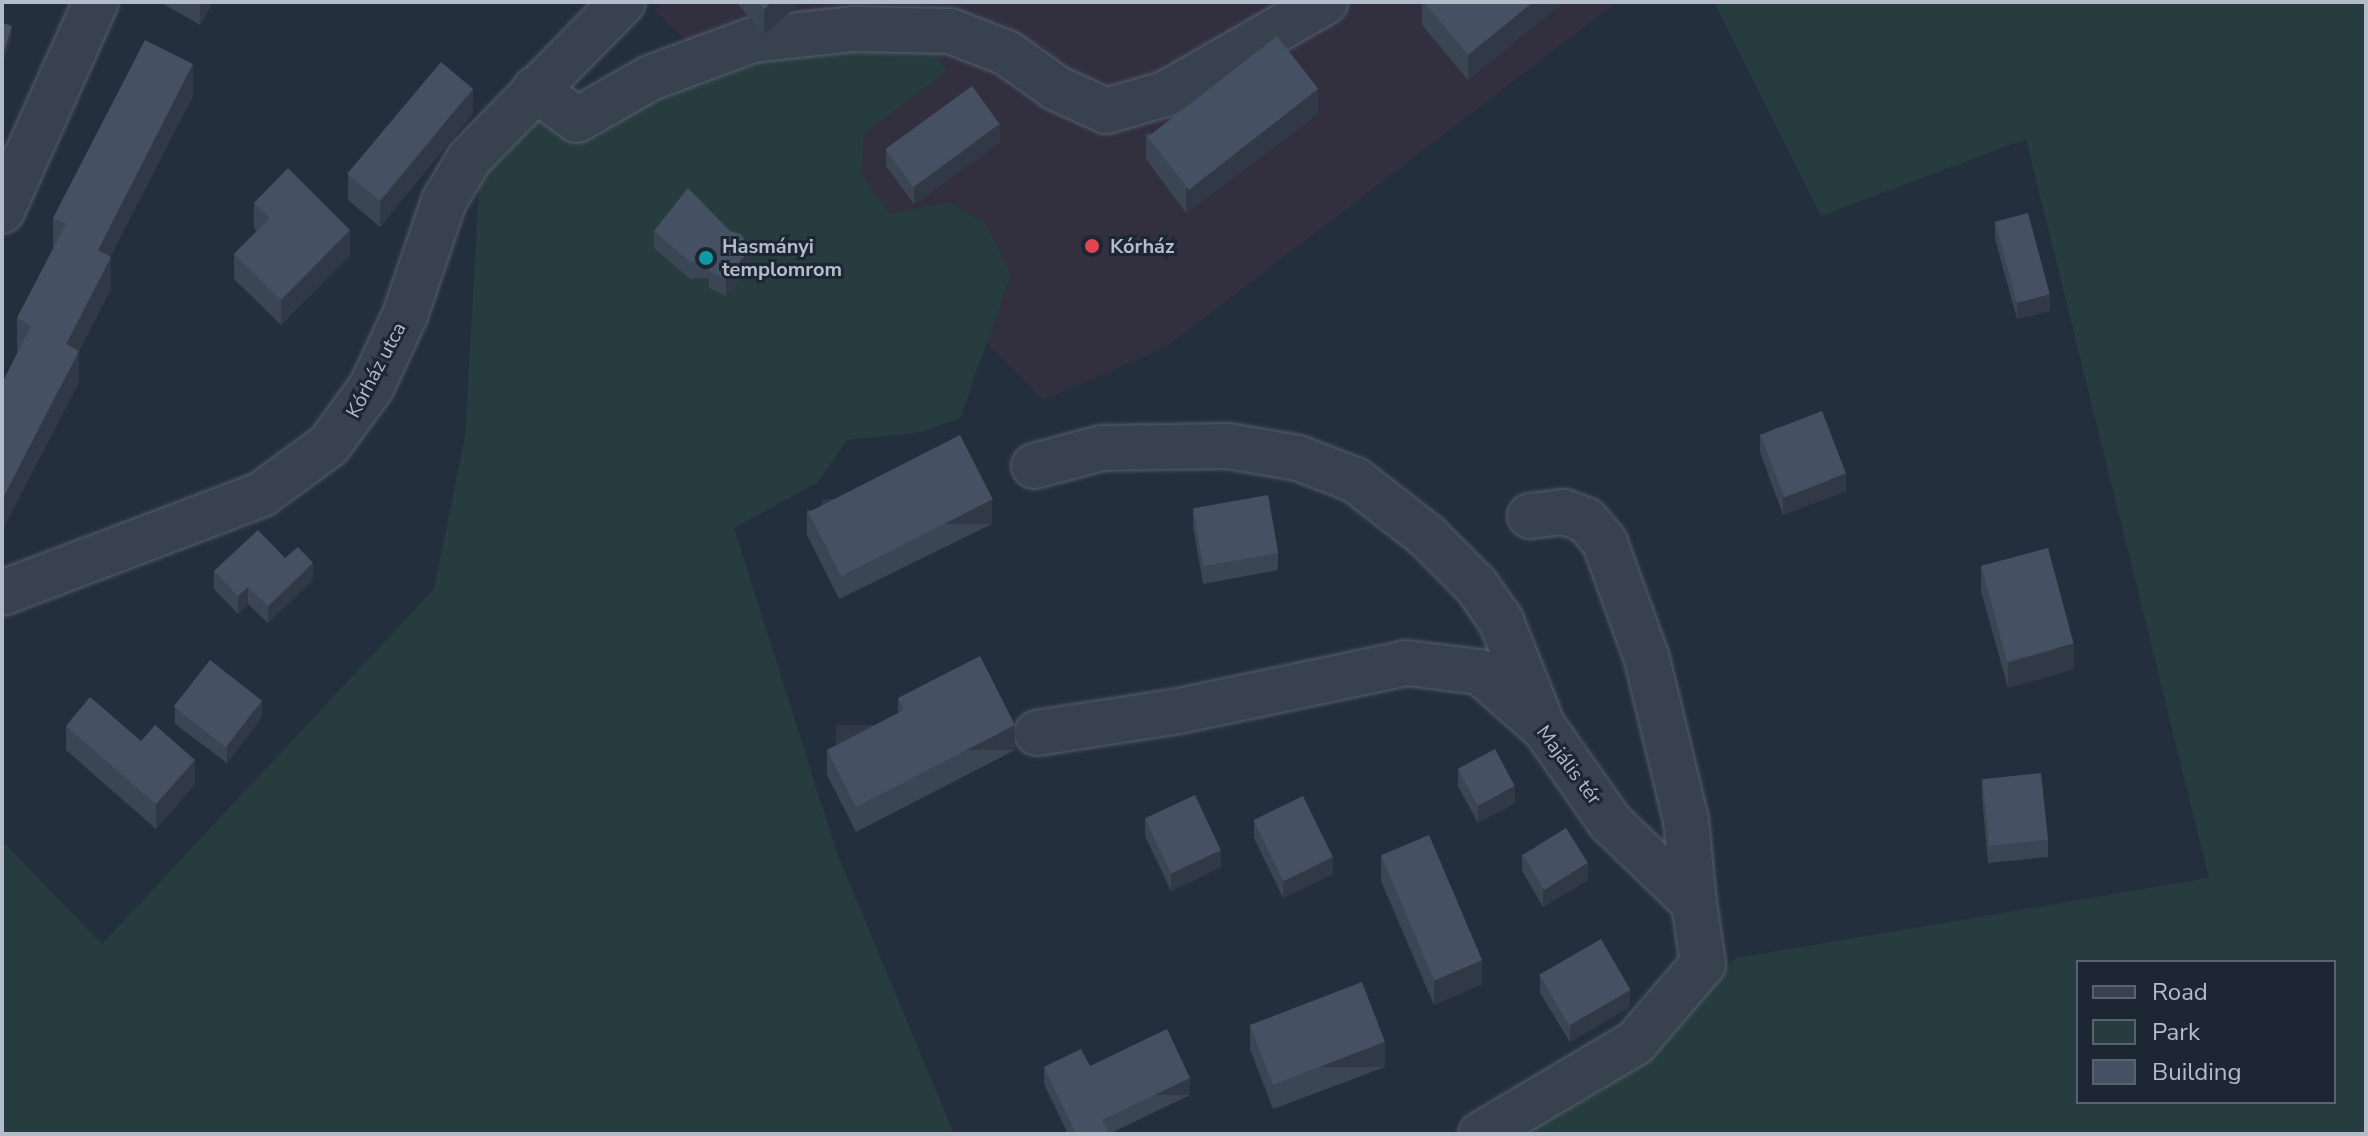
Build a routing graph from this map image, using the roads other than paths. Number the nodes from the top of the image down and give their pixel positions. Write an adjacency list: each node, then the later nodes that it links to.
1 (96, 2): 5 (street)
2 (623, 2): 4 (street, Kórház utca)
3 (1325, 2): 4 (street)
4 (535, 89): 8 (street, Kórház utca)
5 (6, 191)
6 (1034, 466): 9 (street)
7 (1530, 516): 11 (street)
8 (2, 593)
9 (1545, 729): 10 (street, Majális tér); 11 (street, Majális tér)
10 (1037, 733)
11 (1694, 903): 12 (street)
12 (1481, 1134)

